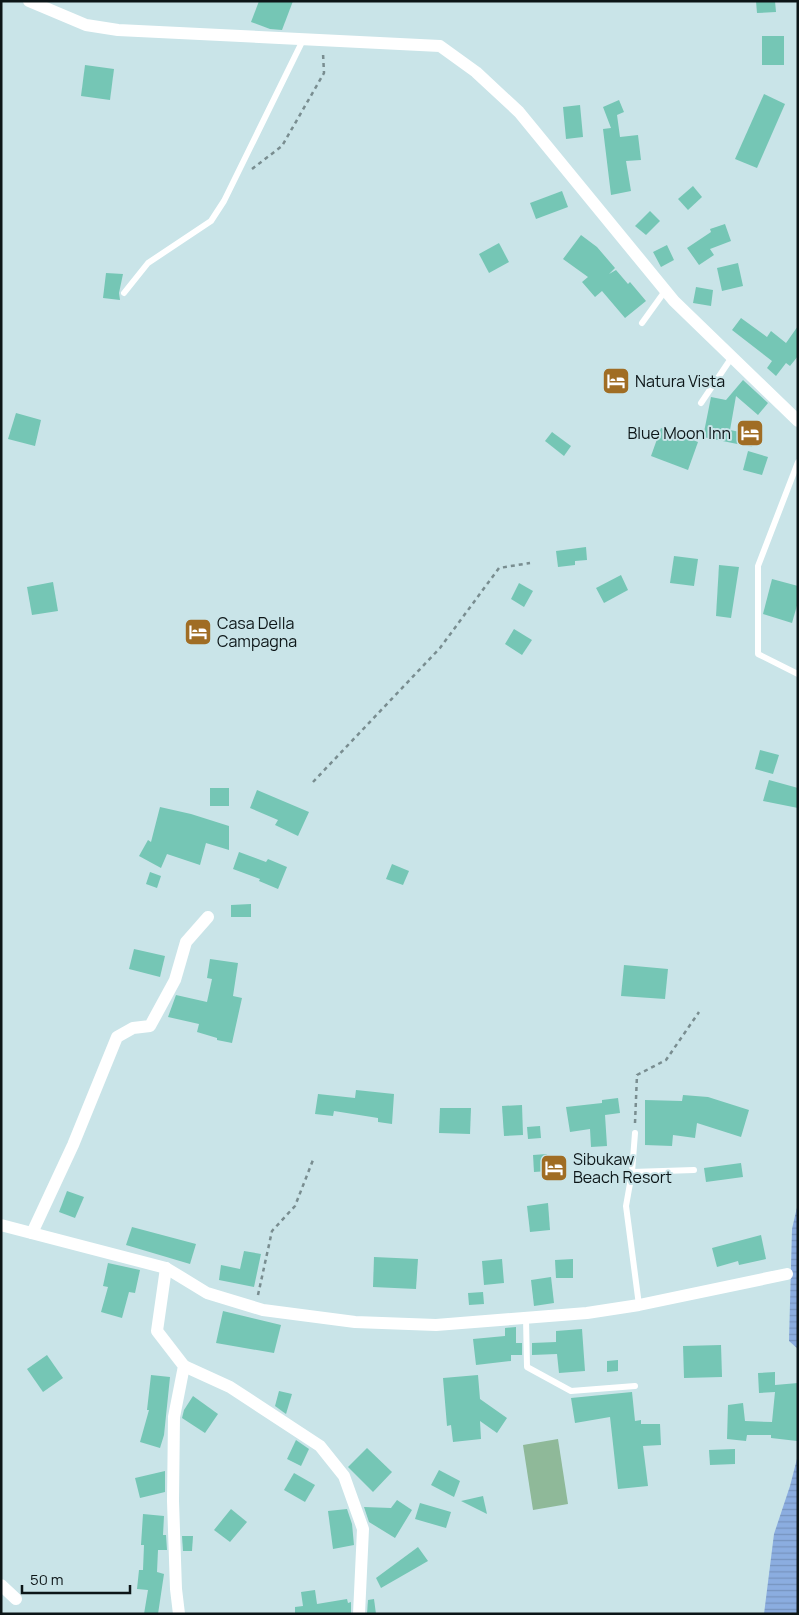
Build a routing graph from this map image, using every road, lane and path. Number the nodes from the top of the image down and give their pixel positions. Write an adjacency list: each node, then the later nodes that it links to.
1 (36, 2): 3 (street)
2 (322, 39): 3 (street); 4 (path); 5 (street)
3 (303, 40): 4 (lane)
4 (232, 185): 6 (lane)
5 (666, 291): 7 (lane); 8 (street)
6 (124, 293)
7 (642, 323)
8 (732, 357): 9 (lane); 10 (street)
9 (701, 403)
10 (798, 421)
11 (798, 462): 13 (lane)
12 (530, 563): 14 (path)
13 (798, 674)
14 (313, 782)
15 (208, 917): 22 (street)
16 (699, 1012): 17 (path)
17 (635, 1133): 20 (lane)
18 (313, 1160): 26 (path)
19 (694, 1170): 20 (lane)
20 (632, 1172): 25 (lane)
21 (1, 1225): 22 (street)
22 (32, 1233): 23 (street)
23 (166, 1268): 26 (street); 28 (street)
24 (787, 1274): 25 (street)
25 (640, 1305): 27 (street)
26 (256, 1308): 27 (street)
27 (526, 1318): 29 (lane)
28 (184, 1366): 32 (street); 33 (street)
29 (635, 1386)
30 (1, 1585): 31 (street)
31 (16, 1599)
32 (179, 1614)
33 (359, 1614)

